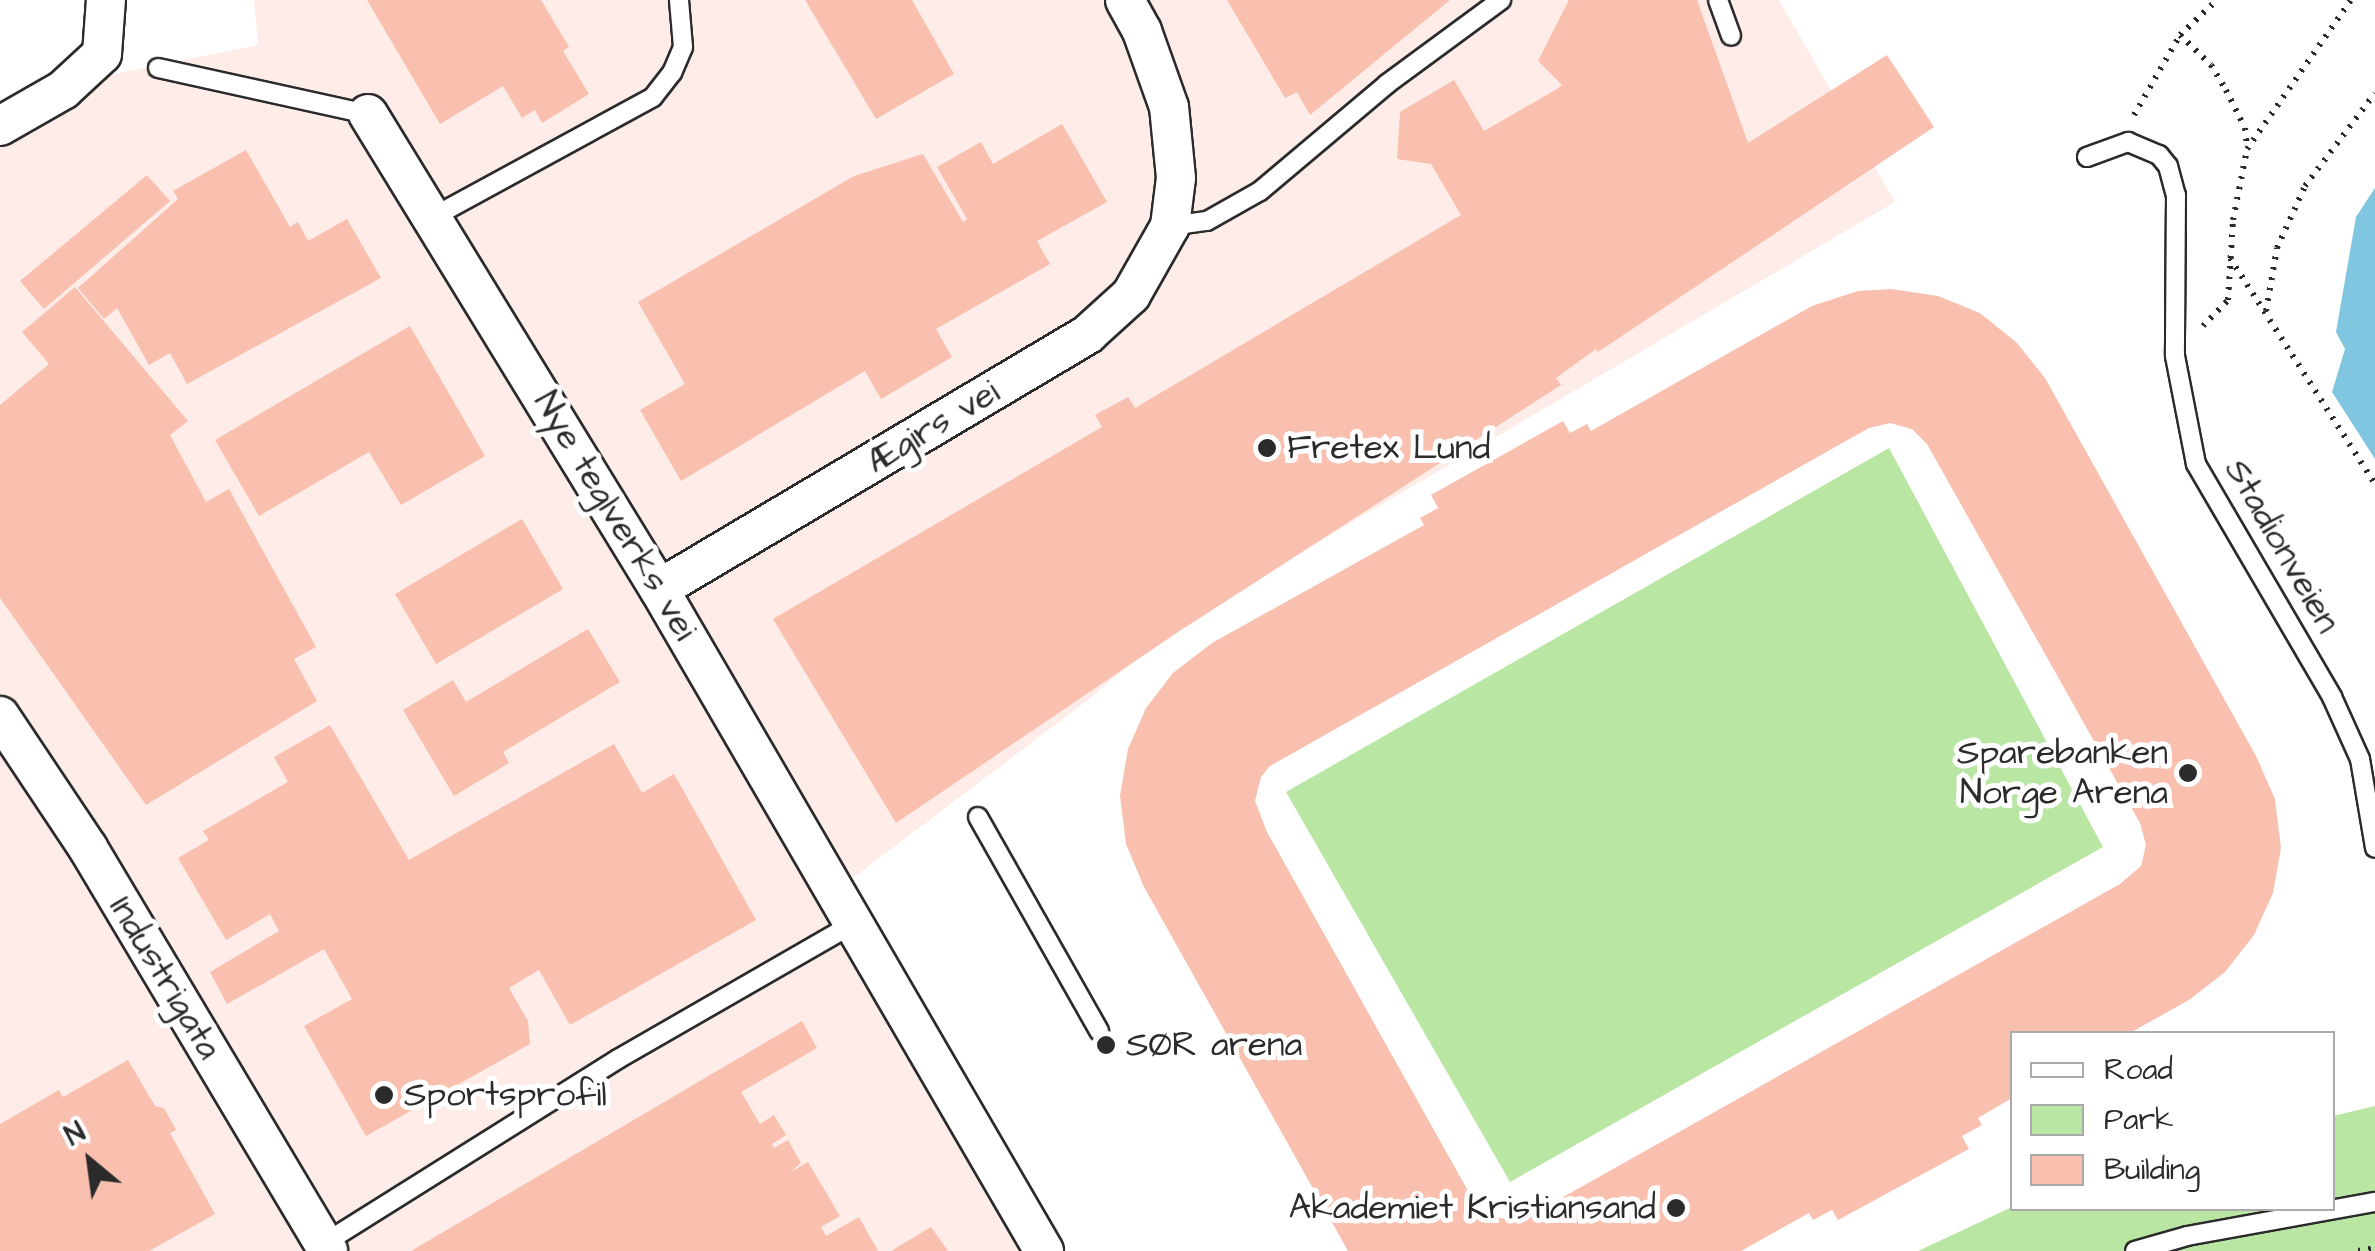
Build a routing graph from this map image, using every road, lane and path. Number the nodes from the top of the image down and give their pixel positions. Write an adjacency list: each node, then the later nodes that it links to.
1 (106, 0): 13 (street)
2 (679, 0): 17 (lane)
3 (1125, 0): 18 (street, Ægirs vei)
4 (1501, 0): 18 (lane)
5 (1718, 0): 9 (lane)
6 (2217, 0): 8 (path)
7 (2351, 0): 15 (path)
8 (2180, 35): 14 (path); 15 (path)
9 (1731, 36)
10 (158, 68): 12 (lane)
11 (2375, 94): 20 (path)
12 (368, 114): 17 (street, Nye teglverks vei)
13 (0, 126)
14 (2128, 142): 16 (lane); 21 (lane, Stadionveien)
15 (2247, 148): 19 (path)
16 (2093, 154)
17 (435, 216): 23 (street, Nye teglverks vei)
18 (1170, 226): 23 (street, Ægirs vei)
19 (2230, 258): 20 (path); 21 (path)
20 (2266, 312): 22 (path)
21 (2175, 356): 26 (lane, Stadionveien)
22 (2375, 484)
23 (659, 589): 27 (street, Nye teglverks vei)
24 (0, 716): 32 (street, Industrigata)
25 (978, 817): 28 (lane)
26 (2375, 848)
27 (853, 924): 32 (lane, Industrigata); 34 (street, Nye teglverks vei)
28 (1098, 1031)
29 (2375, 1202): 30 (lane)
30 (2335, 1209)
31 (2325, 1211): 35 (lane)
32 (326, 1247)
33 (2375, 1248): 36 (path)
34 (1044, 1251)
35 (2134, 1251)
36 (2358, 1251)

